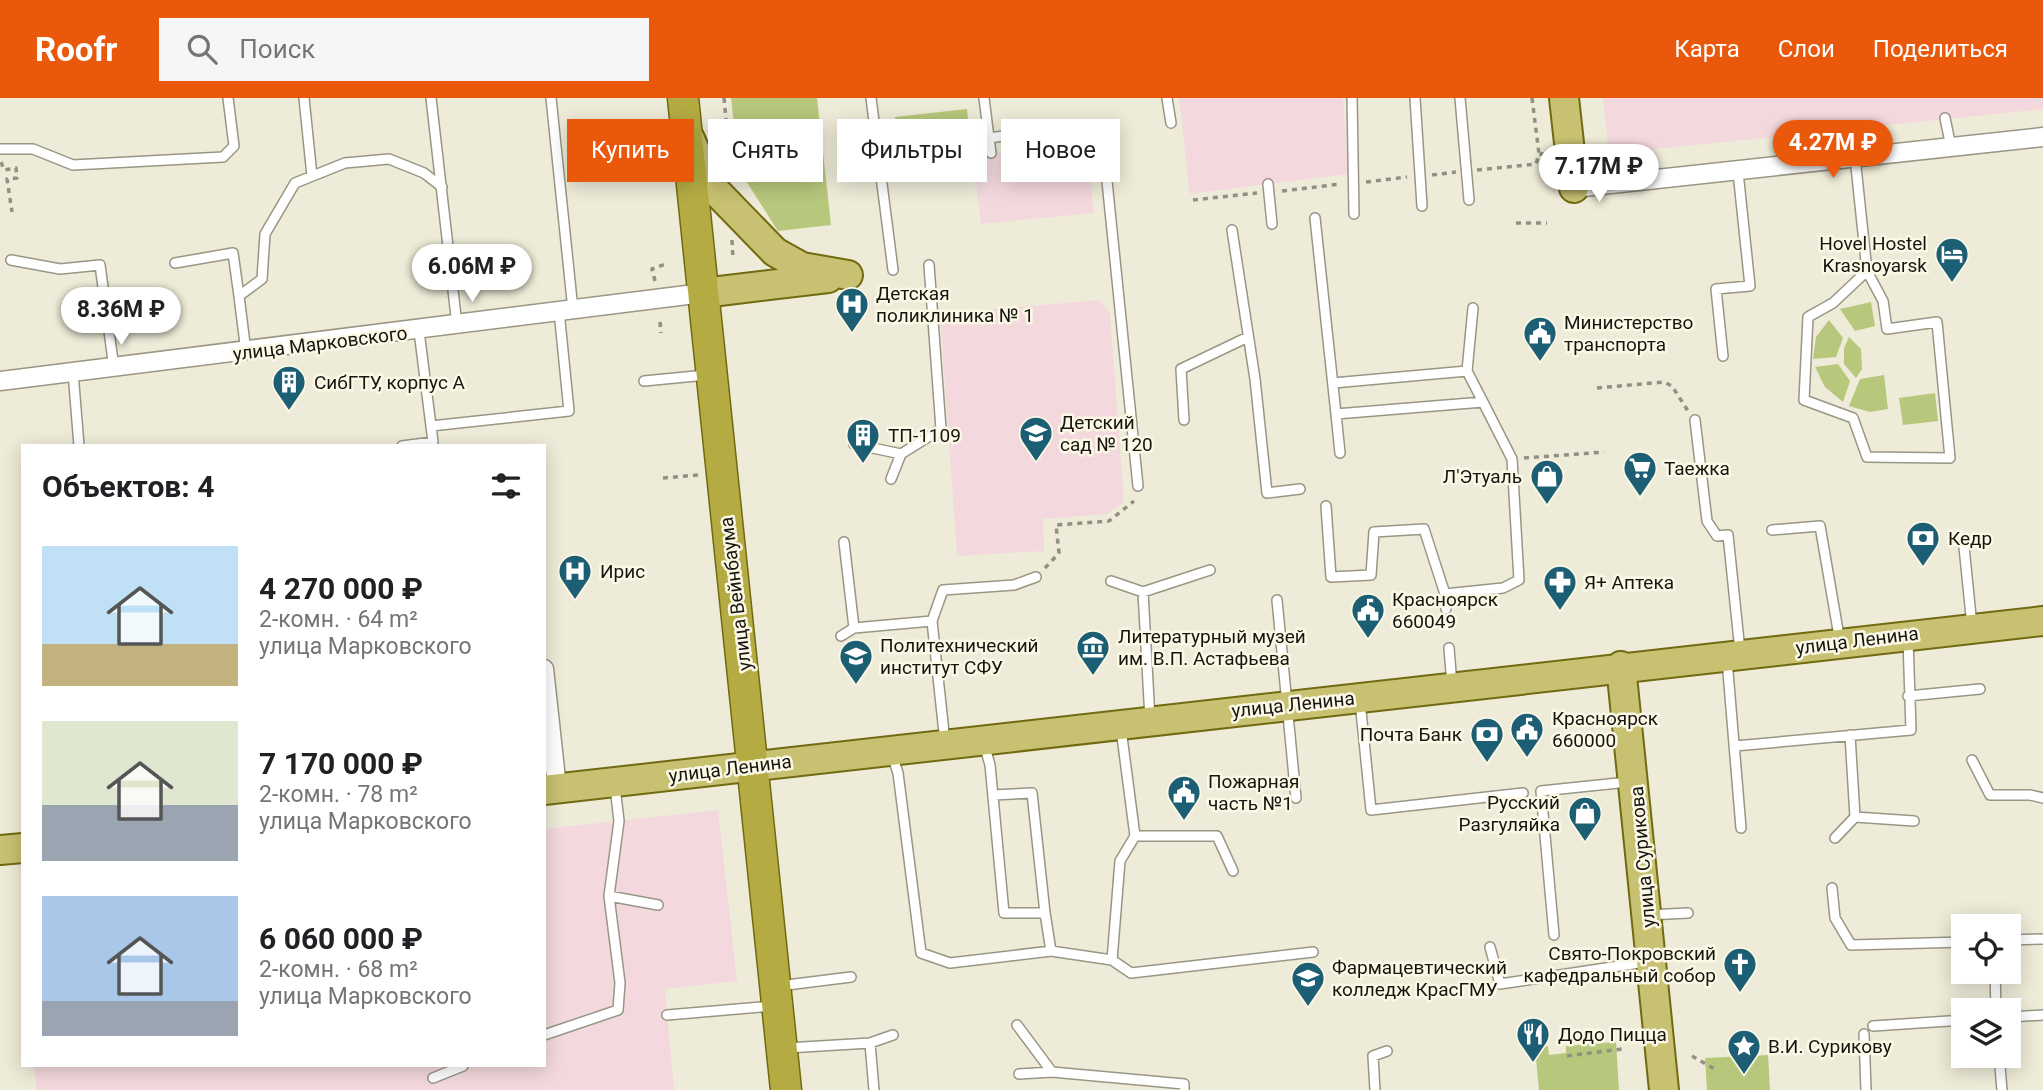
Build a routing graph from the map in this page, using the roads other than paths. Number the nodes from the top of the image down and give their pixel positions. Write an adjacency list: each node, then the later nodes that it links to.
1 (228, 98): 20 (lane)
2 (304, 98): 26 (lane)
3 (431, 98): 29 (lane)
4 (551, 98): 45 (lane)
5 (683, 98): 14 (highway, улица Вейнбаума)
6 (871, 98): 40 (lane)
7 (984, 98): 18 (lane)
8 (1167, 98): 15 (lane)
9 (1352, 98): 33 (lane)
10 (1415, 98): 32 (lane)
11 (1460, 98): 31 (lane)
12 (1564, 98): 30 (main road)
13 (1945, 118): 19 (lane)
14 (685, 119)
15 (1171, 123)
16 (1827, 130): 24 (lane)
17 (2043, 137): 19 (street)
18 (989, 138): 22 (lane); 62 (lane)
19 (1951, 147): 23 (street)
20 (0, 149)
21 (694, 149): 42 (main road, улица Марковского)
22 (991, 153)
23 (1855, 157): 24 (street); 41 (lane)
24 (1831, 160): 25 (street)
25 (1738, 172): 30 (street); 50 (lane)
26 (312, 176): 29 (lane); 43 (lane)
27 (692, 182): 42 (highway, улица Вейнбаума)
28 (1268, 184): 35 (lane)
29 (442, 187): 46 (lane)
30 (1574, 188)
31 (1469, 200)
32 (1422, 206)
33 (1354, 214)
34 (1315, 218): 57 (lane)
35 (1272, 224)
36 (1233, 230): 48 (lane)
37 (11, 260): 51 (lane)
38 (175, 263): 43 (lane)
39 (929, 265): 69 (lane)
40 (893, 270)
41 (1867, 271): 41 (lane)
42 (703, 293): 45 (street, улица Марковского); 54 (highway, улица Вейнбаума)
43 (239, 296): 49 (lane)
44 (1473, 308): 52 (lane)
45 (566, 311): 46 (street, улица Марковского); 64 (lane)
46 (457, 326): 47 (street, улица Марковского)
47 (419, 331): 49 (street, улица Марковского); 64 (lane)
48 (1248, 337): 60 (lane); 72 (lane)
49 (246, 352): 51 (street, улица Марковского)
50 (1723, 356)
51 (114, 368): 53 (street, улица Марковского)
52 (1466, 371): 57 (lane); 58 (lane)
53 (73, 372): 55 (street, улица Марковского); 65 (lane)
54 (711, 374): 56 (lane); 108 (highway, улица Вейнбаума)
55 (0, 381)
56 (644, 381)
57 (1333, 383): 59 (lane)
58 (1483, 402): 59 (lane); 81 (lane)
59 (1336, 414): 68 (lane)
60 (1184, 420)
61 (1695, 420): 92 (lane)
62 (1132, 424): 63 (lane); 71 (lane)
63 (1119, 425)
64 (431, 426): 66 (lane)
65 (79, 444)
66 (418, 444)
67 (854, 444): 69 (lane)
68 (1340, 453)
69 (901, 454): 70 (lane)
70 (891, 479)
71 (1138, 486)
72 (1300, 489)
73 (1326, 506): 81 (lane)
74 (1772, 530): 90 (lane)
75 (844, 542): 87 (lane)
76 (1964, 547): 86 (lane)
77 (1210, 570): 80 (lane)
78 (1036, 577): 84 (lane)
79 (1111, 581): 80 (lane)
80 (1143, 592): 100 (lane)
81 (1445, 594): 83 (lane)
82 (1277, 600): 99 (lane)
83 (1446, 610)
84 (932, 621): 87 (lane); 104 (lane)
85 (2043, 621): 86 (main road, улица Ленина)
86 (1973, 627): 88 (main road, улица Ленина)
87 (854, 628): 89 (lane)
88 (1908, 634): 90 (main road, улица Ленина); 97 (lane)
89 (841, 636)
90 (1840, 642): 92 (main road, улица Ленина)
91 (1449, 649): 94 (lane)
92 (1733, 654): 93 (main road, улица Ленина); 105 (lane)
93 (1621, 666): 94 (main road, улица Ленина); 110 (main road, улица Сурикова)
94 (1452, 686): 96 (main road, улица Ленина)
95 (1980, 689): 97 (lane)
96 (1359, 696): 99 (main road, улица Ленина); 112 (lane)
97 (1908, 696): 102 (lane)
98 (546, 703): 111 (street)
99 (1288, 704): 100 (main road, улица Ленина); 114 (lane)
100 (1150, 720): 101 (main road, улица Ленина)
101 (1120, 724): 103 (main road, улица Ленина); 119 (lane)
102 (1850, 735): 105 (lane); 116 (lane)
103 (982, 739): 104 (main road, улица Ленина); 113 (lane)
104 (945, 744): 106 (main road, улица Ленина)
105 (1735, 746): 118 (lane)
106 (891, 750): 108 (main road, улица Ленина); 135 (lane)
107 (1972, 760): 115 (lane)
108 (754, 765): 109 (main road, улица Ленина); 140 (highway, улица Вейнбаума)
109 (615, 781): 111 (main road, улица Ленина); 125 (lane)
110 (1635, 781): 129 (main road, улица Сурикова); 130 (lane)
111 (551, 789)
112 (1522, 793)
113 (993, 795): 128 (lane); 128 (lane)
114 (1296, 798)
115 (2043, 798)
116 (1855, 817): 117 (lane); 120 (lane)
117 (1914, 821)
118 (1741, 828)
119 (1135, 836): 123 (lane); 137 (lane)
120 (1835, 838)
121 (21, 848): 122 (main road)
122 (0, 850)
123 (1233, 871)
124 (1832, 888): 133 (lane)
125 (610, 896): 126 (lane); 147 (lane)
126 (658, 905)
127 (1689, 913): 129 (lane)
128 (1045, 914): 135 (lane)
129 (1647, 915): 138 (main road, улица Сурикова)
130 (1554, 935)
131 (2043, 939): 132 (lane)
132 (2021, 940)
133 (1951, 942)
134 (1490, 947): 138 (lane)
135 (1051, 951): 137 (lane)
136 (1313, 953): 137 (lane)
137 (1112, 960)
138 (1652, 962): 162 (main road, улица Сурикова)
139 (851, 977): 140 (lane)
140 (778, 996): 141 (lane); 151 (highway, улица Вейнбаума)
141 (667, 1015)
142 (2043, 1015): 143 (lane)
143 (2021, 1016)
144 (1951, 1021): 146 (lane)
145 (1017, 1025): 155 (lane)
146 (1873, 1026)
147 (546, 1034)
148 (1864, 1034): 163 (lane)
149 (893, 1035): 150 (lane)
150 (870, 1043): 151 (lane); 159 (lane)
151 (782, 1049): 158 (highway, улица Вейнбаума)
152 (1387, 1051): 161 (lane)
153 (460, 1067): 157 (lane)
154 (2000, 1068): 164 (lane)
155 (1052, 1072): 156 (lane); 160 (lane)
156 (1019, 1074)
157 (433, 1078)
158 (786, 1090)
159 (874, 1090)
160 (1184, 1090)
161 (1375, 1090)
162 (1664, 1090)
163 (1866, 1090)
164 (2002, 1090)

